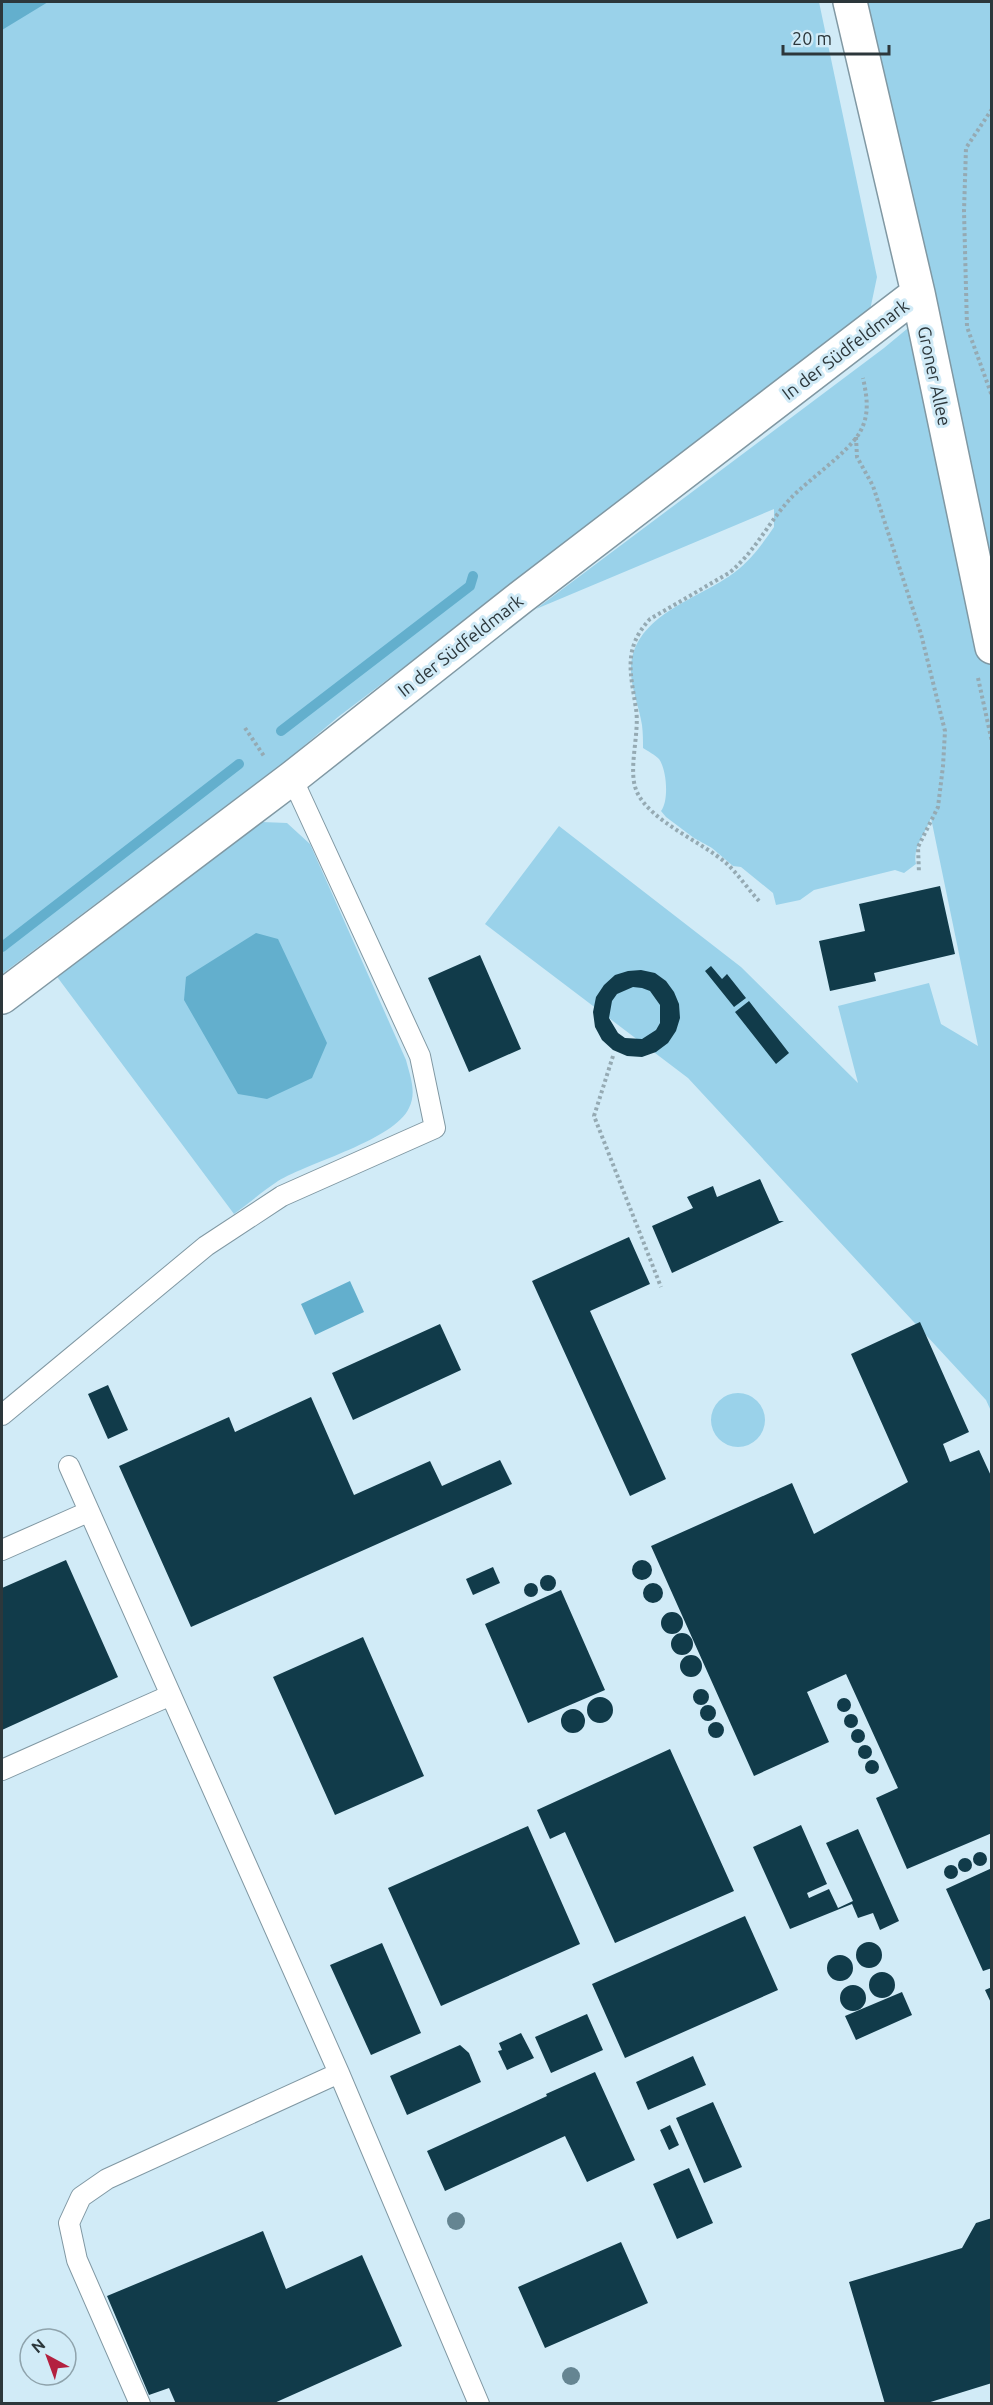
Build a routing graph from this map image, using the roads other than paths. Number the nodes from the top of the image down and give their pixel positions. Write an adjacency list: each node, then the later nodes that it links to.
1 (850, 2): 2 (street, Groner Allee)
2 (918, 293): 3 (street, Groner Allee); 4 (street, In der Südfeldmark)
3 (992, 647)
4 (292, 778): 5 (street, In der Südfeldmark); 6 (lane)
5 (2, 997)
6 (2, 1415)
7 (69, 1466): 8 (lane)
8 (88, 1512): 9 (lane); 10 (lane)
9 (2, 1550)
10 (171, 1695): 11 (lane); 12 (lane)
11 (2, 1770)
12 (339, 2073): 13 (lane); 14 (lane)
13 (140, 2403)
14 (479, 2403)

